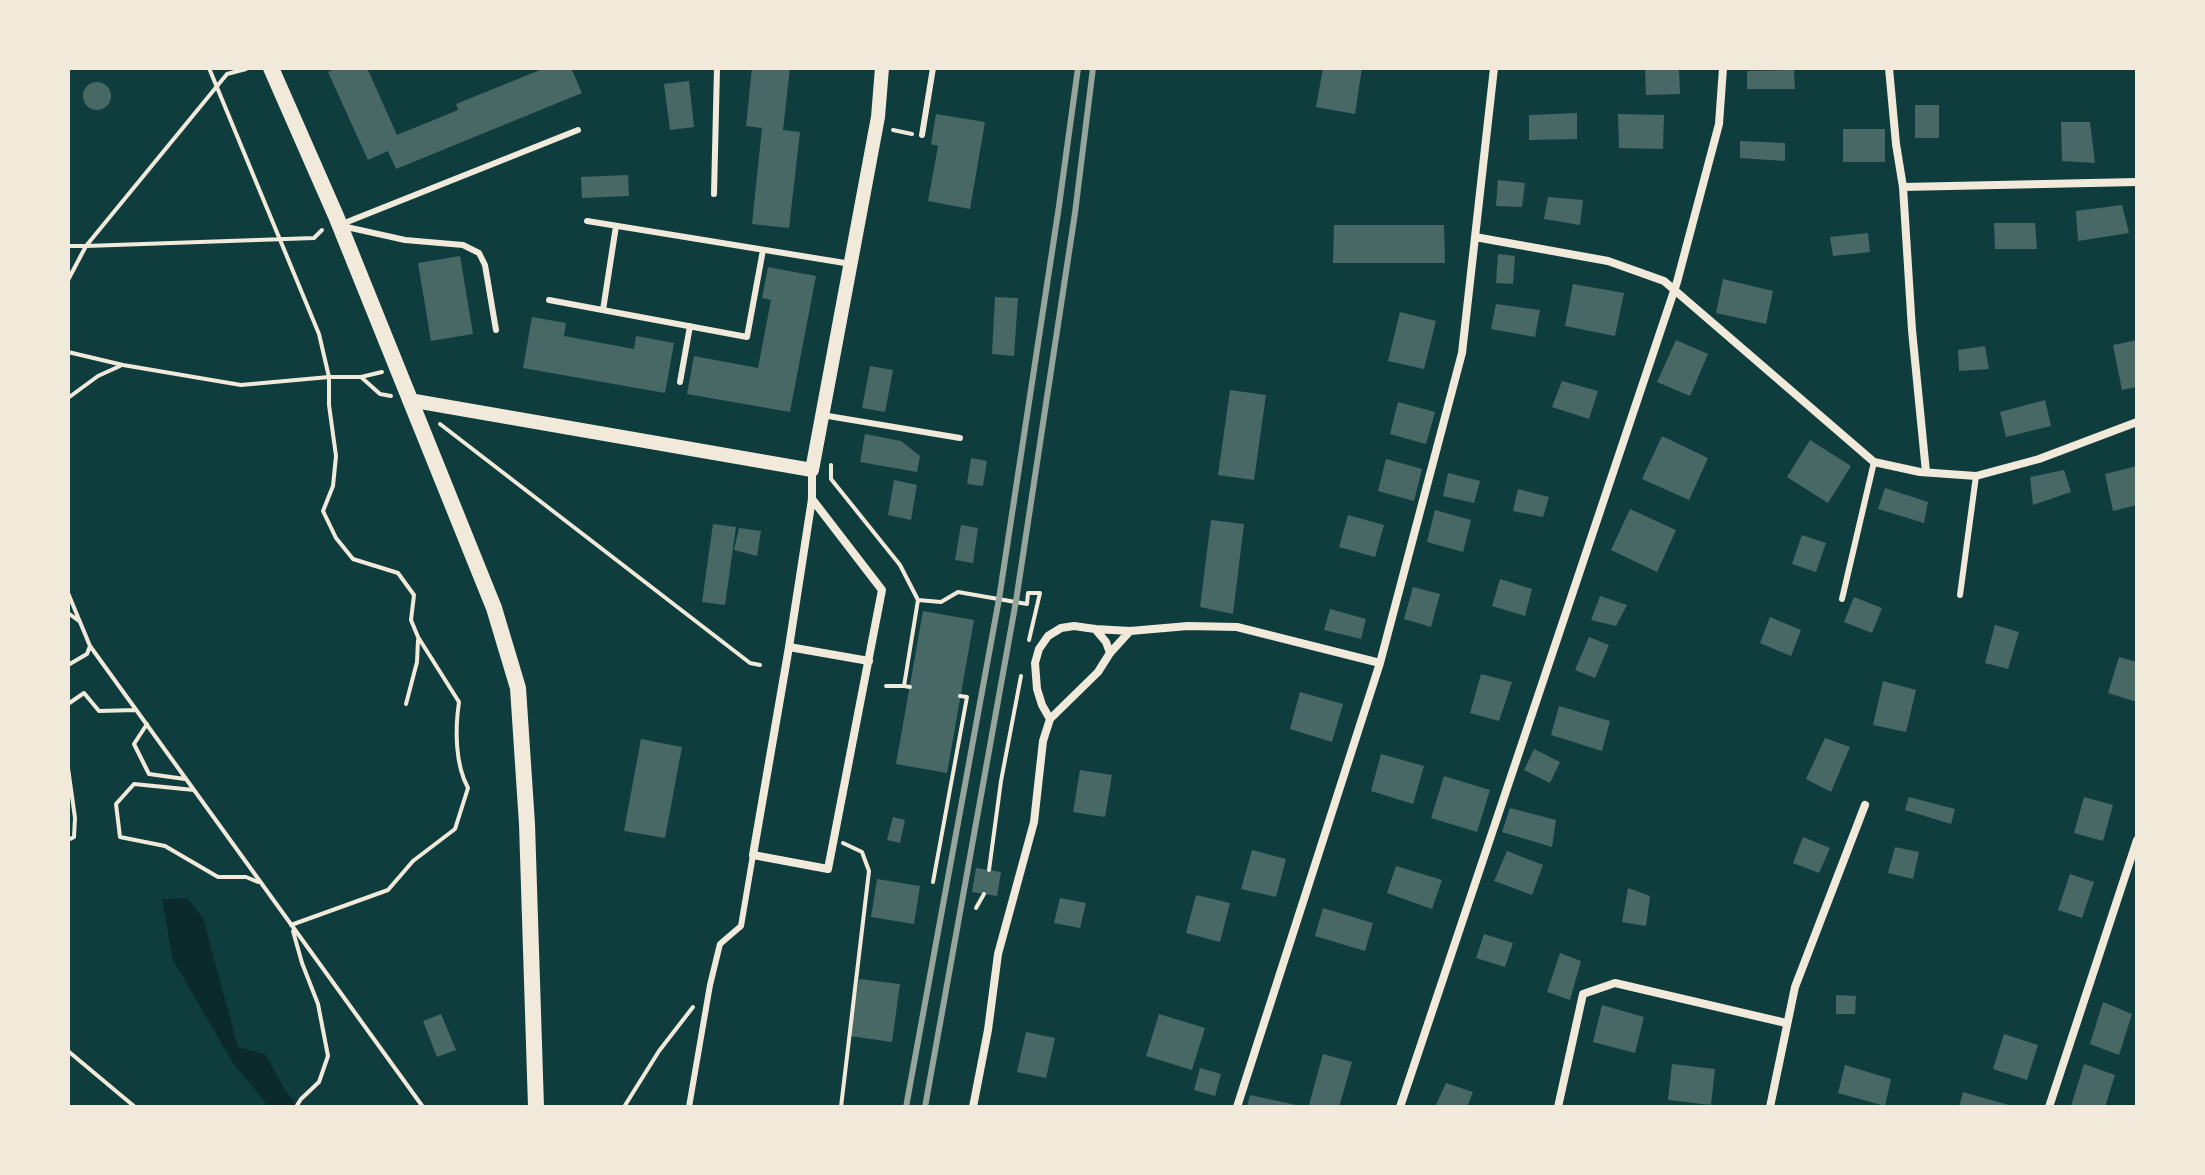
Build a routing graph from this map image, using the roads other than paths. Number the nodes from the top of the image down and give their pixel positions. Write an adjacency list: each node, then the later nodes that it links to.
1 (271, 68): 13 (main road)
2 (717, 68): 12 (lane)
3 (882, 68): 18 (street)
4 (933, 68): 9 (lane)
5 (1494, 68): 16 (street)
6 (1723, 68): 19 (street)
7 (1889, 68): 11 (street)
8 (578, 130): 13 (lane)
9 (922, 135)
10 (2137, 182): 11 (street)
11 (1903, 187): 31 (street)
12 (714, 194)
13 (337, 221): 23 (lane); 25 (main road)
14 (587, 221): 15 (lane)
15 (616, 226): 17 (lane); 21 (lane)
16 (1475, 237): 19 (street); 41 (street)
17 (763, 250): 18 (lane); 22 (lane)
18 (851, 264): 26 (street)
19 (1675, 290): 29 (street); 51 (street)
20 (549, 300): 21 (lane)
21 (603, 310): 22 (lane)
22 (690, 326): 24 (lane)
23 (496, 330)
24 (680, 382)
25 (409, 400): 30 (street); 47 (main road)
26 (822, 415): 28 (lane); 30 (street)
27 (2137, 422): 32 (street)
28 (960, 438)
29 (1874, 462): 31 (street); 35 (lane)
30 (812, 470): 33 (street)
31 (1926, 472): 32 (street)
32 (1976, 476): 34 (lane)
33 (812, 499): 38 (street); 40 (street)
34 (1960, 595)
35 (1842, 599)
36 (1095, 629): 37 (street); 39 (street); 42 (street)
37 (1130, 631): 39 (street); 41 (street)
38 (789, 647): 40 (street); 45 (street)
39 (1110, 653): 42 (street)
40 (869, 661): 45 (street)
41 (1380, 663): 50 (street)
42 (1050, 719): 49 (street)
43 (1865, 805): 46 (street)
44 (2137, 840): 54 (street)
45 (753, 855): 48 (lane)
46 (1786, 1023): 52 (street); 53 (street)
47 (536, 1107)
48 (689, 1107)
49 (973, 1107)
50 (1237, 1107)
51 (1400, 1107)
52 (1558, 1107)
53 (1770, 1107)
54 (2049, 1107)

